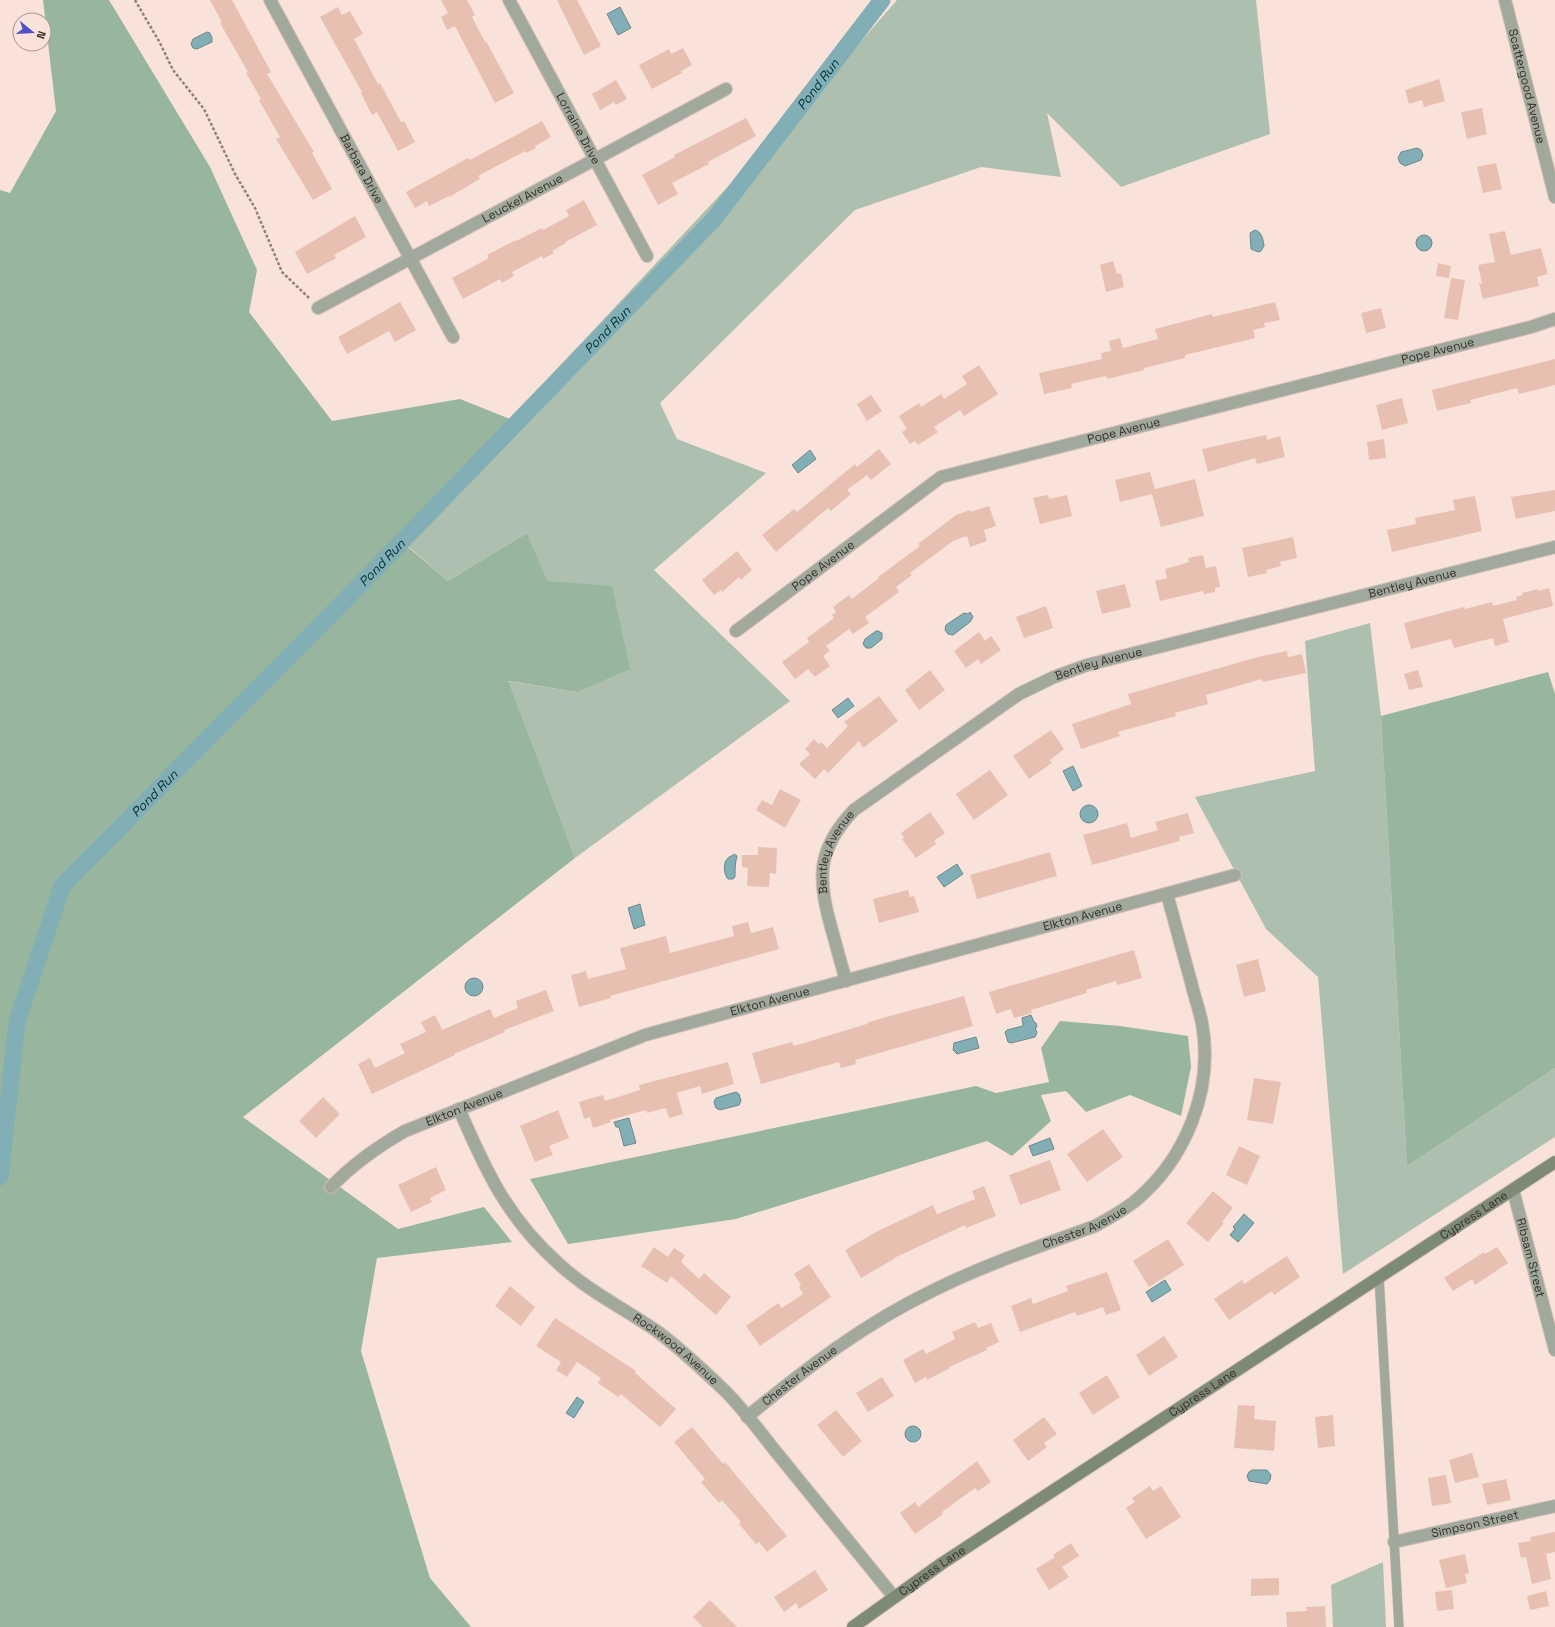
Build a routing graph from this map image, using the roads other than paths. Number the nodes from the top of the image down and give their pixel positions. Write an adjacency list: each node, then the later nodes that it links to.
1 (270, 0): 8 (street, Barbara Drive)
2 (509, 0): 5 (street, Lorraine Drive)
3 (1505, 0): 6 (street, Scattergood Avenue)
4 (726, 89): 5 (street, Leuckel Avenue)
5 (595, 159): 7 (street, Lorraine Drive); 8 (street, Leuckel Avenue)
6 (1555, 197)
7 (647, 256)
8 (411, 258): 9 (street, Leuckel Avenue); 11 (street, Barbara Drive)
9 (318, 308)
10 (1555, 319): 13 (street, Pope Avenue)
11 (453, 337)
12 (1555, 547): 16 (street, Bentley Avenue)
13 (736, 631)
14 (1235, 875): 15 (street, Elkton Avenue)
15 (1167, 894): 16 (street, Elkton Avenue); 23 (street, Chester Avenue)
16 (846, 981): 17 (street, Elkton Avenue)
17 (459, 1109): 19 (street, Elkton Avenue); 23 (street, Rockwood Avenue)
18 (1555, 1162): 20 (street, Cypress Lane)
19 (330, 1186)
20 (1513, 1190): 21 (street, Cypress Lane); 22 (street, Ribsam Street)
21 (1379, 1277): 25 (lane); 26 (street, Cypress Lane)
22 (1555, 1350)
23 (747, 1417): 26 (street, Rockwood Avenue)
24 (1555, 1506): 25 (street, Simpson Street)
25 (1394, 1542): 28 (lane)
26 (894, 1597): 27 (street, Cypress Lane)
27 (853, 1627)
28 (1399, 1627)

